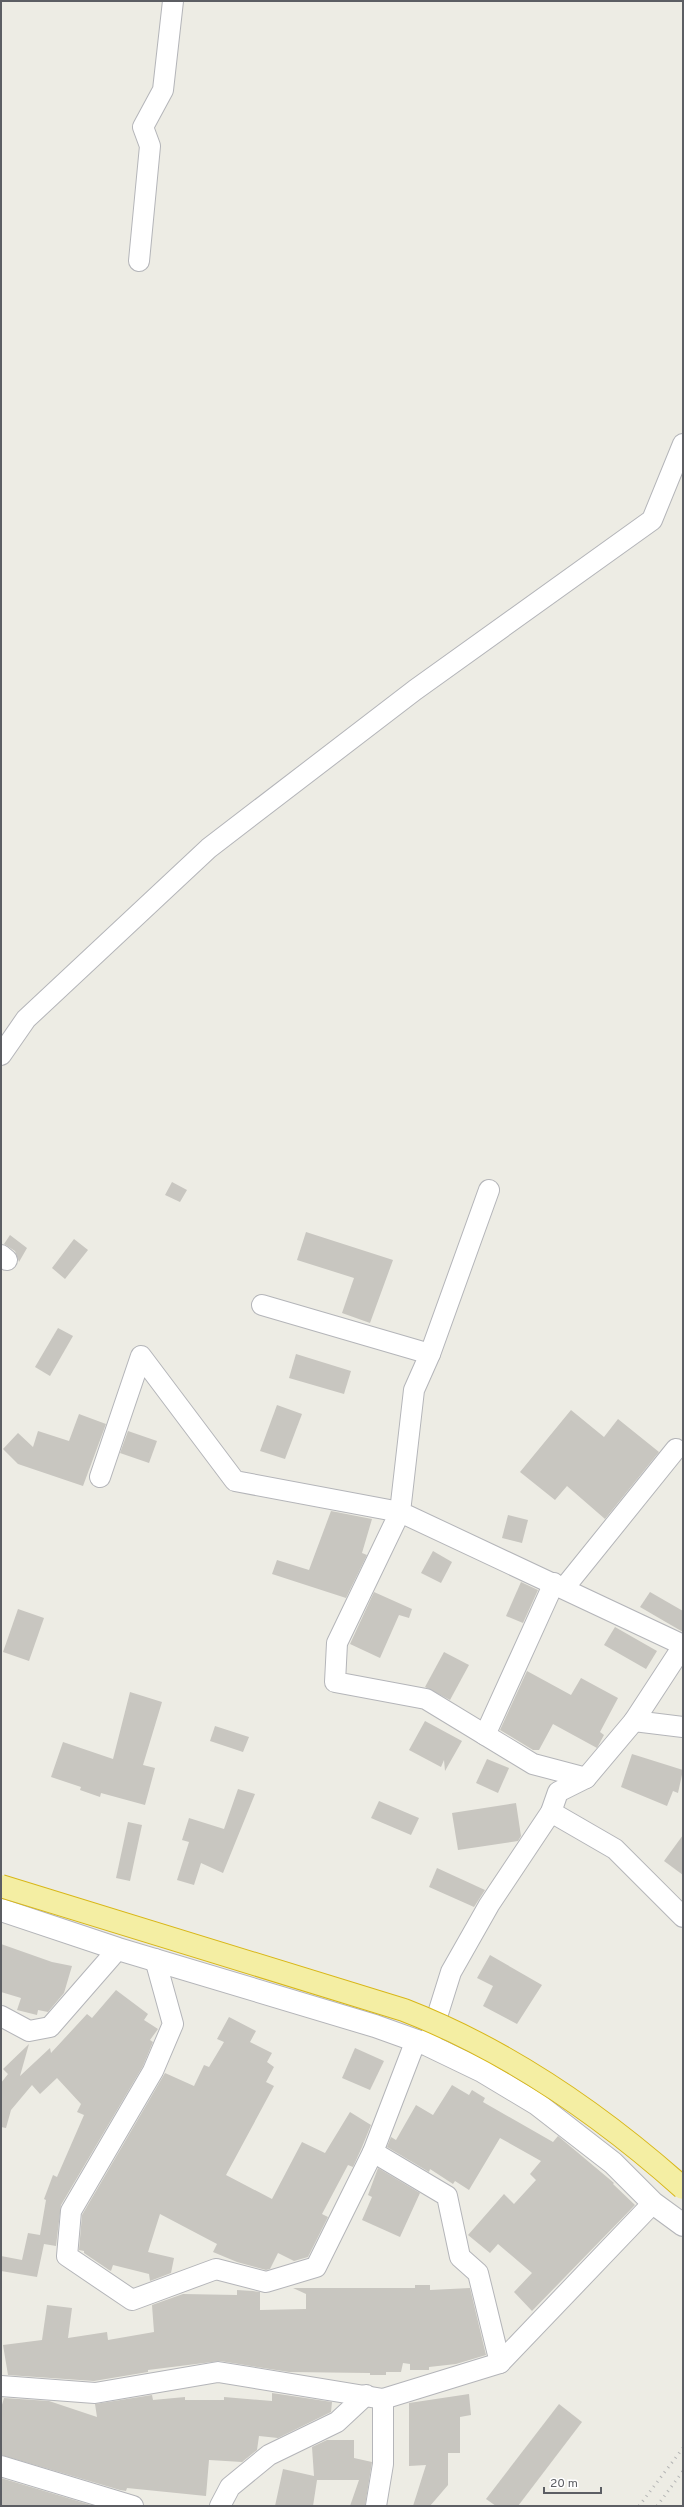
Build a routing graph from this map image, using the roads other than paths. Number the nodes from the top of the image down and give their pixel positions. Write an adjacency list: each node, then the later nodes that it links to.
1 (173, 1): 2 (street)
2 (138, 261)
3 (683, 444): 4 (street)
4 (1, 1055)
5 (489, 1190): 7 (street)
6 (262, 1305): 7 (street)
7 (430, 1354): 10 (street)
8 (676, 1449): 11 (street)
9 (100, 1477): 10 (street)
10 (400, 1512): 11 (street); 15 (street)
11 (559, 1586): 12 (street); 15 (street)
12 (683, 1646): 13 (street)
13 (634, 1721): 14 (street); 16 (street)
14 (683, 1727)
15 (485, 1735): 16 (street)
16 (586, 1778): 17 (street)
17 (551, 1812): 20 (street); 24 (street)
18 (1, 1886): 26 (highway, bridge)
19 (1, 1910): 21 (street)
20 (683, 1917)
21 (118, 1949): 22 (street); 23 (street)
22 (155, 1959): 24 (street); 25 (street)
23 (1, 2016)
24 (422, 2042): 25 (street); 27 (street)
25 (373, 2152): 29 (street)
26 (683, 2188)
27 (653, 2203): 28 (street); 29 (street)
28 (683, 2225)
29 (500, 2363): 31 (street)
30 (1, 2386): 31 (street)
31 (375, 2397): 34 (street); 35 (street)
32 (1, 2466): 33 (street)
33 (133, 2506)
34 (220, 2506)
35 (376, 2506)

